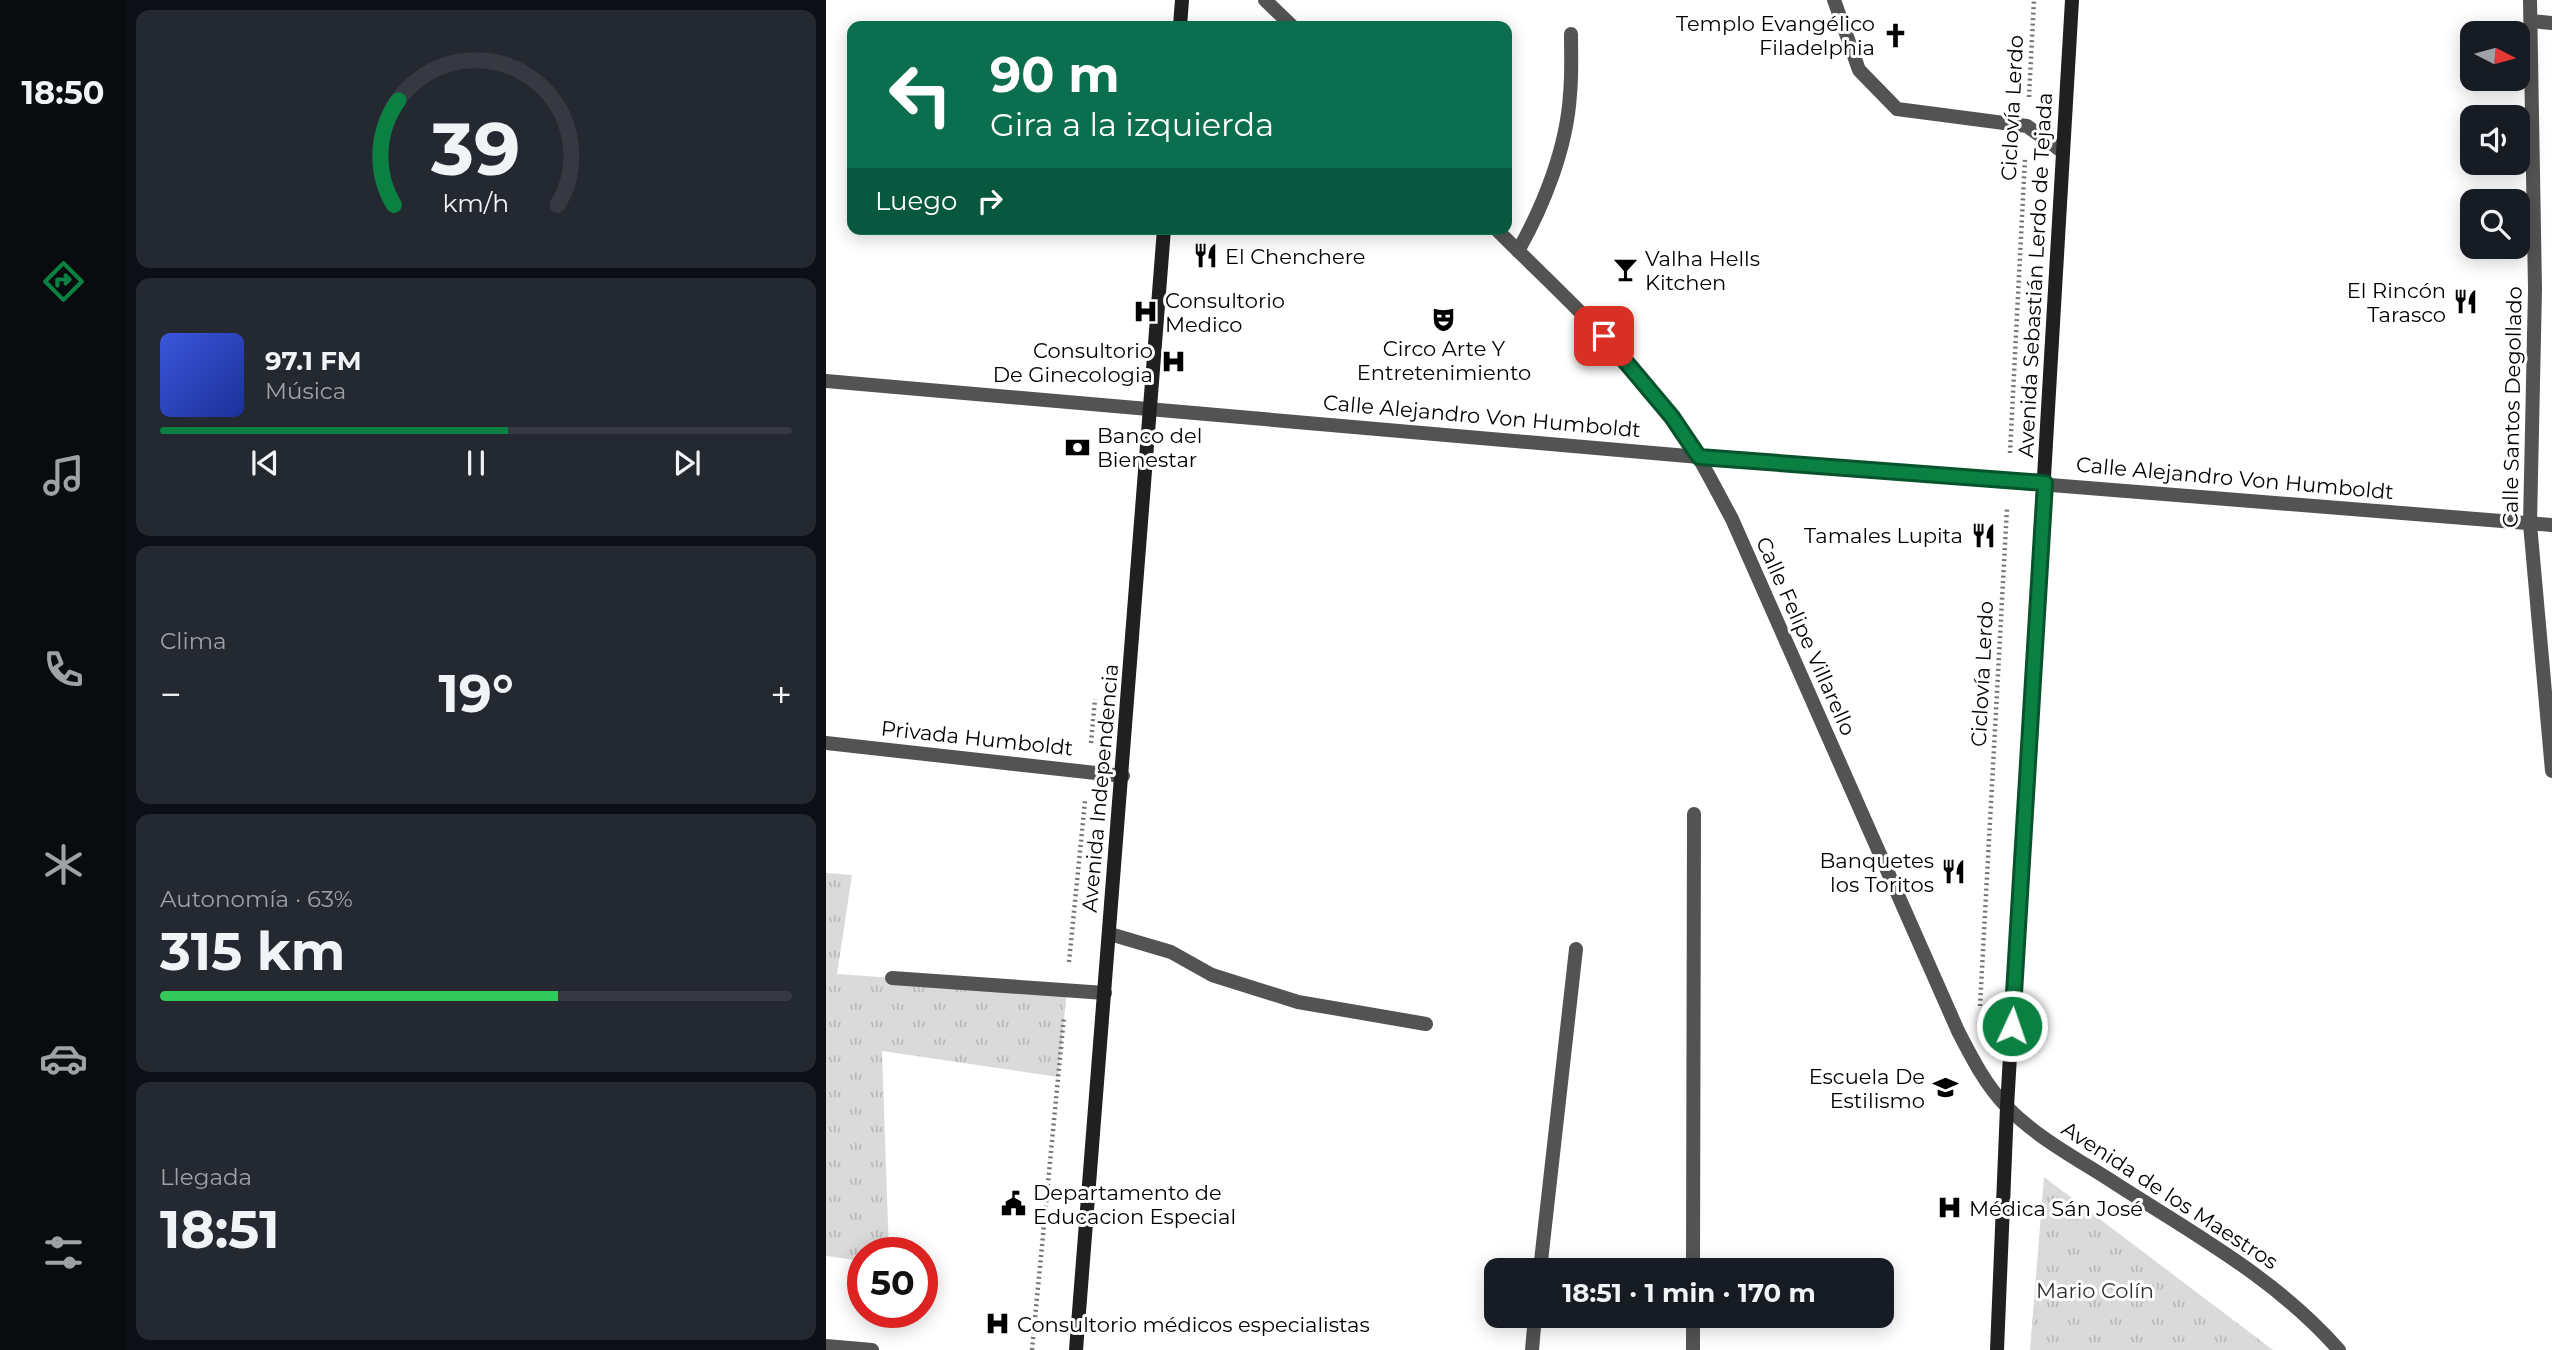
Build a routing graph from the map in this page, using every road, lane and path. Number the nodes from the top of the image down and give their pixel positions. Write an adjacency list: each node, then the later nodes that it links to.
1 (1182, 0): 7 (main road)
2 (1265, 0): 8 (street)
3 (1834, 0): 12 (street)
4 (2034, 0): 12 (path, Ciclovía Lerdo)
5 (2072, 0): 13 (main road, Avenida Sebastián Lerdo de Tejada)
6 (2530, 0): 9 (street, Calle Santos Degollado)
7 (1180, 21)
8 (1287, 21)
9 (2531, 21): 10 (street); 22 (street, Calle Santos Degollado)
10 (2552, 23)
11 (1571, 34): 16 (street)
12 (2027, 126): 13 (street); 20 (path, Ciclovía Lerdo)
13 (2063, 152): 21 (main road, Avenida Sebastián Lerdo de Tejada)
14 (1164, 235): 18 (main road, Avenida Independencia)
15 (1502, 235): 16 (street, Calle Felipe Villarello)
16 (1518, 251): 19 (street, Calle Felipe Villarello)
17 (826, 381): 18 (street, Calle Alejandro Von Humboldt)
18 (1150, 408): 19 (street, Calle Alejandro Von Humboldt); 26 (main road, Avenida Independencia)
19 (1699, 457): 20 (street, Calle Alejandro Von Humboldt); 34 (street, Calle Felipe Villarello)
20 (2009, 481): 21 (street, Calle Alejandro Von Humboldt); 32 (path, Ciclovía Lerdo)
21 (2045, 483): 22 (street, Calle Alejandro Von Humboldt); 34 (main road, Avenida Sebastián Lerdo de Tejada)
22 (2530, 524): 23 (street, Calle Alejandro Von Humboldt); 25 (street, Calle Santos Degollado)
23 (2552, 525)
24 (826, 743): 26 (street, Privada Humboldt)
25 (2552, 771)
26 (1123, 776): 28 (main road, Avenida Independencia)
27 (1694, 814): 36 (street)
28 (1110, 933): 31 (main road, Avenida Independencia); 33 (street)
29 (1576, 949): 35 (street)
30 (892, 978): 31 (street)
31 (1105, 993): 41 (main road, Avenida Independencia)
32 (1980, 1013)
33 (1426, 1024)
34 (2007, 1107): 44 (main road, Avenida Sebastián Lerdo de Tejada); 45 (street, Avenida de los Maestros)
35 (1541, 1258)
36 (1693, 1258)
37 (1534, 1328): 42 (street)
38 (1693, 1328): 43 (street)
39 (826, 1346): 40 (street)
40 (872, 1350)
41 (1076, 1350)
42 (1532, 1350)
43 (1693, 1350)
44 (1997, 1350)
45 (2339, 1350)

